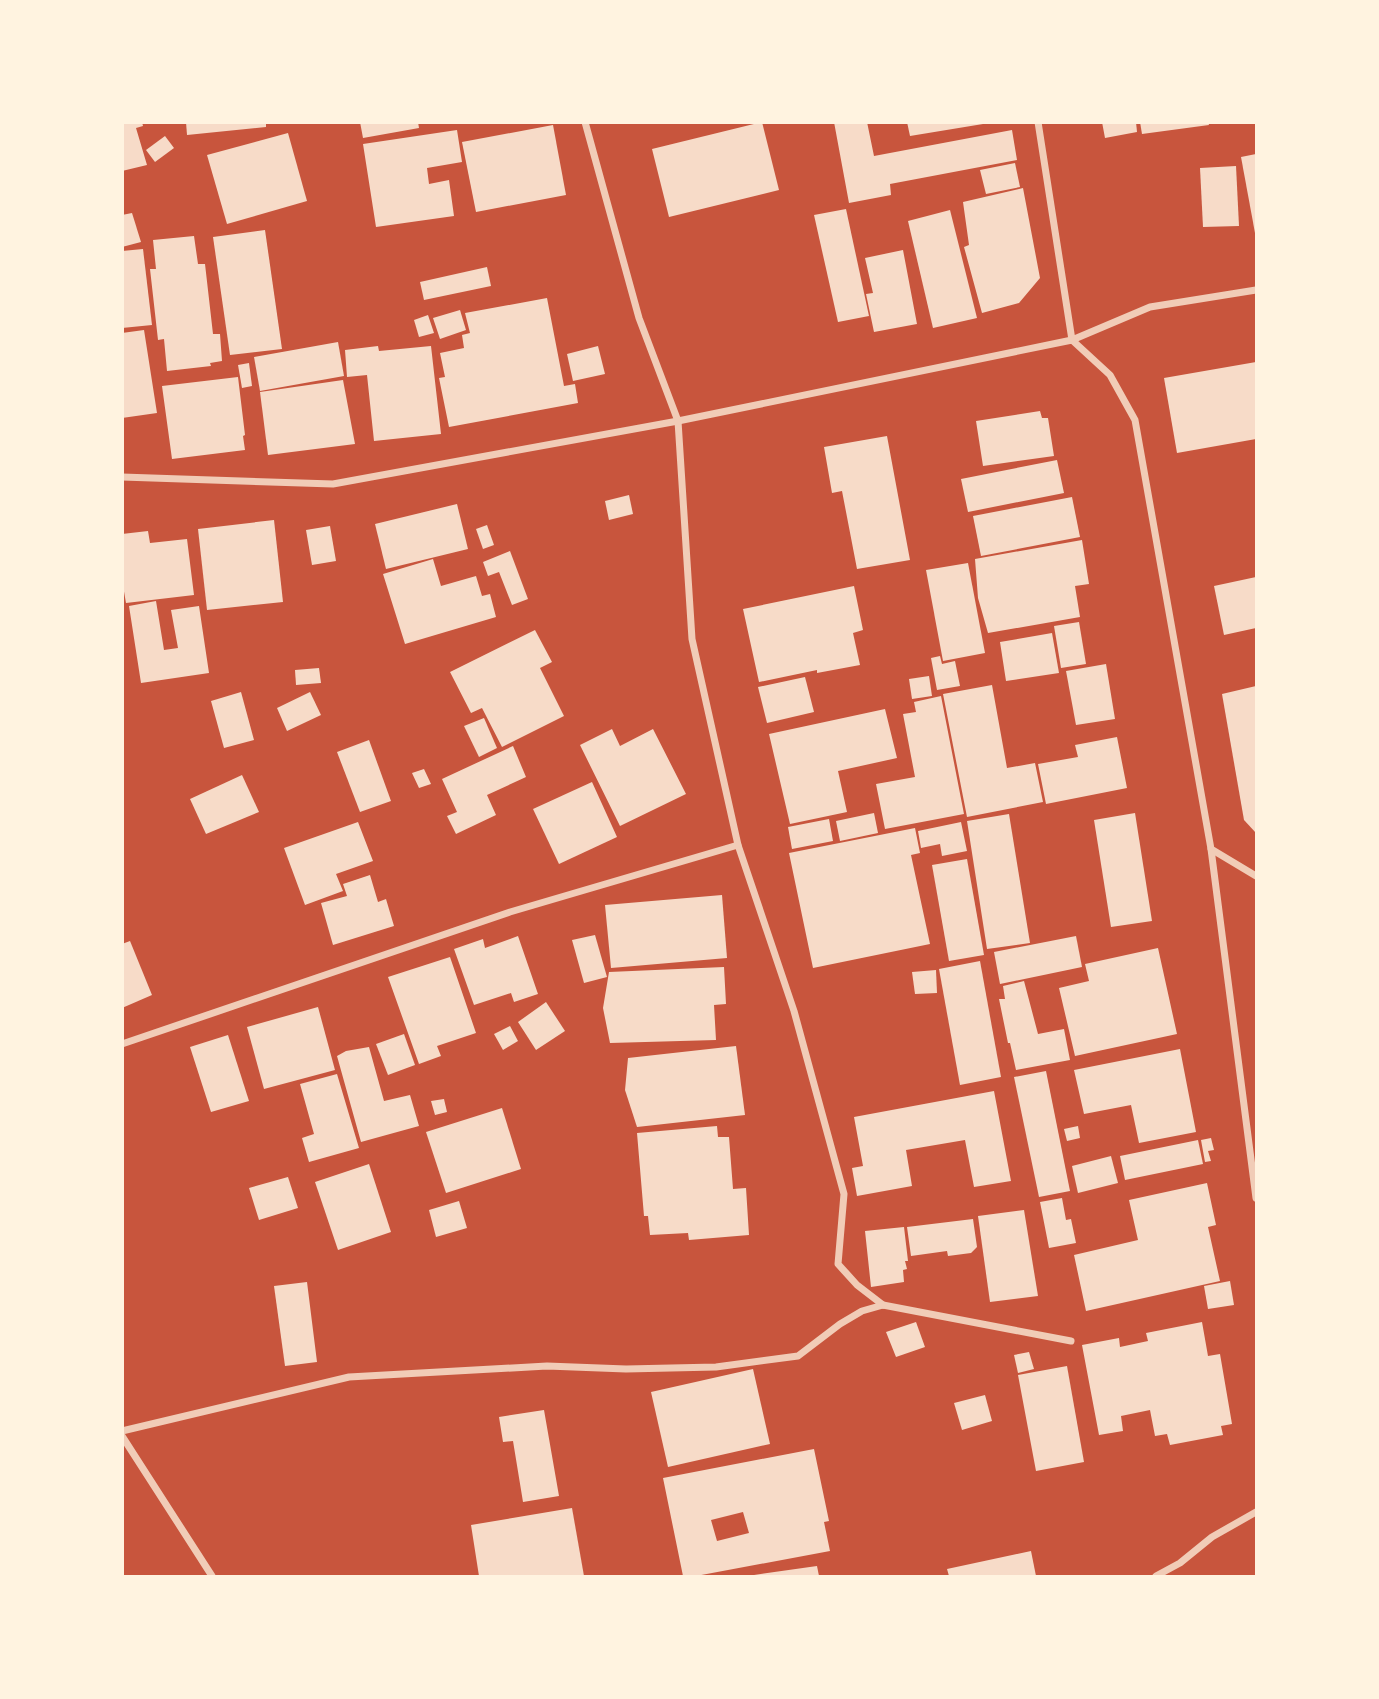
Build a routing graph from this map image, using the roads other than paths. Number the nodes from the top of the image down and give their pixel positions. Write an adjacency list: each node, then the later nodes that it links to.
1 (585, 122): 5 (street)
2 (1038, 122): 4 (street)
3 (1256, 290): 4 (street)
4 (1072, 340): 5 (street); 8 (street)
5 (678, 421): 6 (street); 7 (street)
6 (122, 478)
7 (738, 845): 10 (street); 12 (street)
8 (1211, 849): 9 (street); 11 (street)
9 (1256, 876)
10 (122, 1044)
11 (1256, 1198)
12 (883, 1305): 13 (street); 14 (street)
13 (1072, 1341)
14 (122, 1431)
15 (122, 1436): 17 (street)
16 (1256, 1512): 18 (street)
17 (212, 1577)
18 (1156, 1577)

